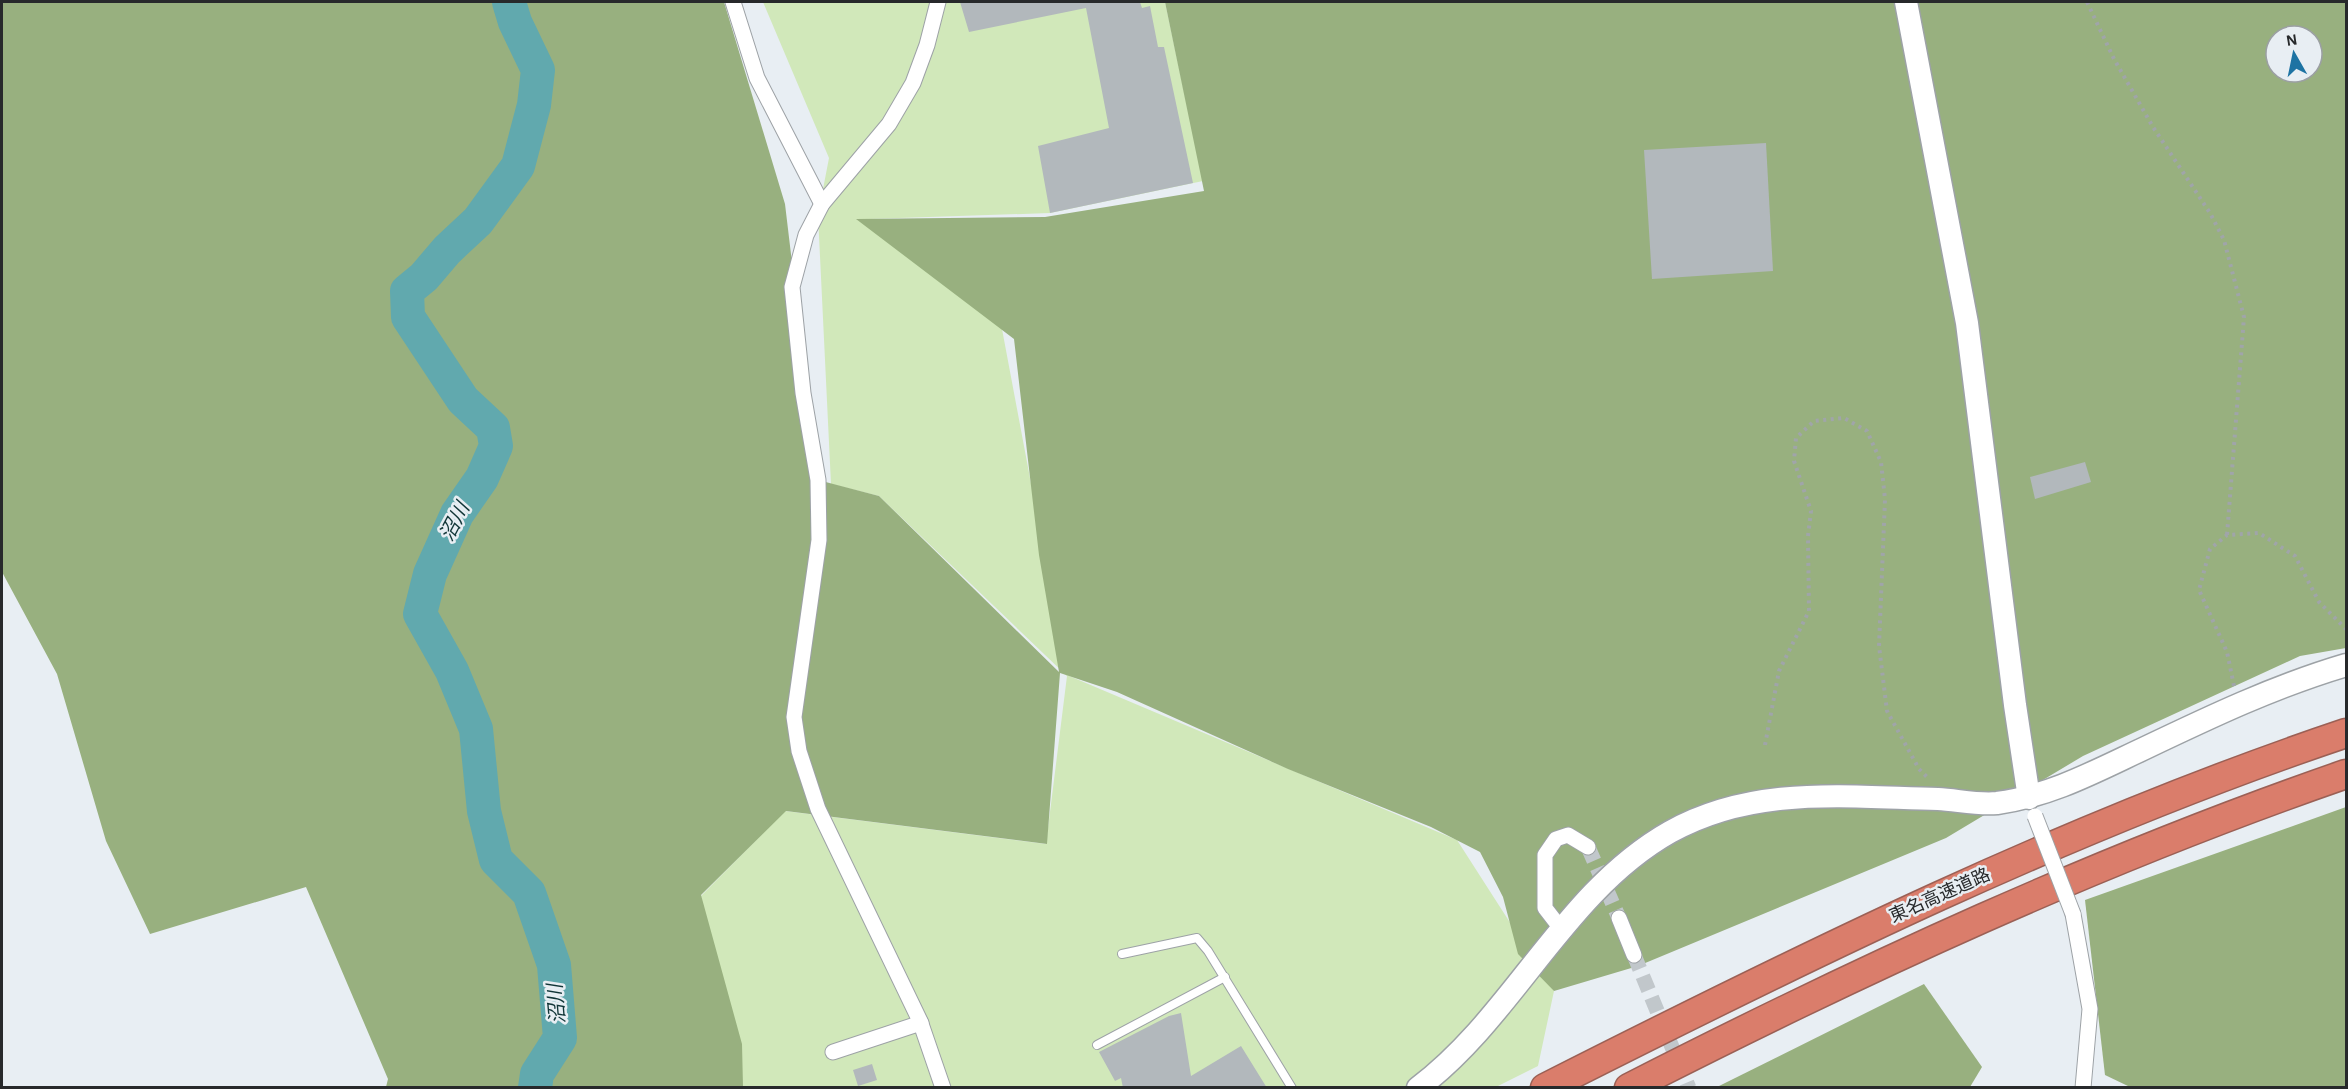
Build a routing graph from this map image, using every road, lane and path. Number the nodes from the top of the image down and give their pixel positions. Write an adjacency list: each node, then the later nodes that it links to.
1 (733, 2): 5 (street)
2 (938, 2): 5 (street)
3 (1906, 2): 14 (street)
4 (2087, 2): 6 (path)
5 (822, 204): 21 (street)
6 (2227, 535): 7 (path); 9 (path)
7 (2346, 629)
8 (2346, 665): 9 (street)
9 (2238, 705): 14 (street)
10 (2346, 733): 27 (highway, 東名高速道路)
11 (1765, 745): 13 (path)
12 (2346, 774): 28 (highway)
13 (1947, 799): 14 (street); 17 (street)
14 (2032, 807): 29 (street, bridge)
15 (1588, 848): 17 (street)
16 (1619, 918): 19 (street)
17 (1562, 930): 26 (street)
18 (1122, 954): 20 (lane)
19 (1634, 955)
20 (1225, 977): 22 (lane); 25 (lane)
21 (921, 1023): 23 (street); 24 (street)
22 (1097, 1045)
23 (833, 1052)
24 (943, 1088)
25 (1292, 1088)
26 (1418, 1088)
27 (1545, 1088)
28 (1629, 1088)
29 (2083, 1088)

